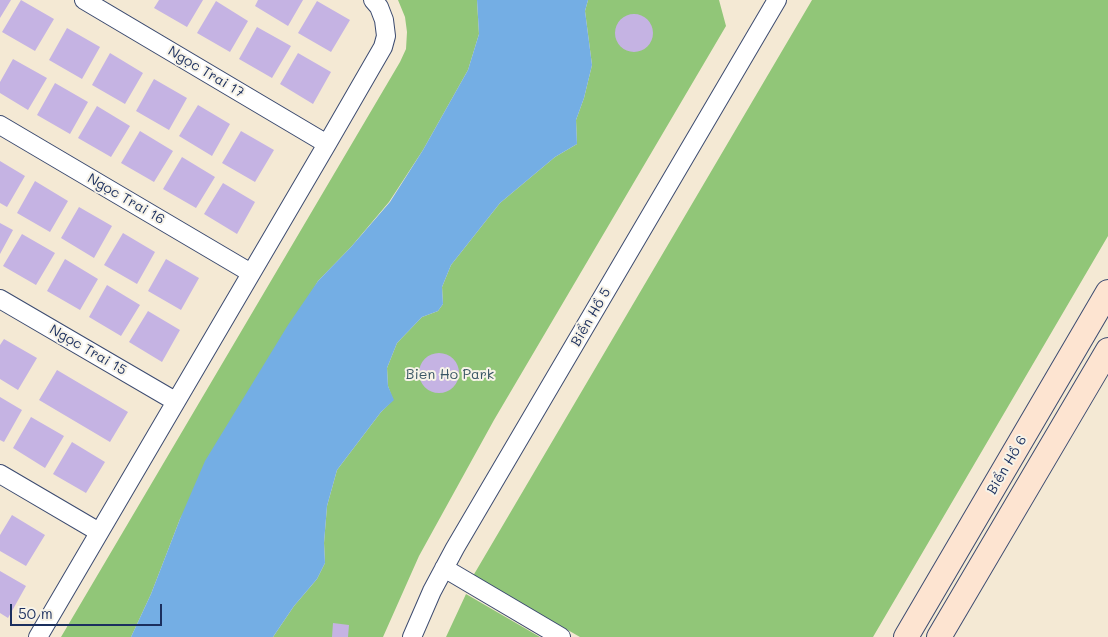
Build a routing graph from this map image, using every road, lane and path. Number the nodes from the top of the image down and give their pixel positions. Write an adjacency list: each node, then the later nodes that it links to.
1 (84, 0): 5 (street, Ngọc Trai 17)
2 (373, 0): 5 (street)
3 (775, 1): 13 (street, Biển Hồ 5)
4 (0, 125): 6 (street, Ngọc Trai 16)
5 (327, 144): 6 (street)
6 (251, 273): 10 (street)
7 (1108, 292): 17 (street, Biển Hồ 6)
8 (0, 299): 10 (street, Ngọc Trai 15)
9 (1106, 357): 18 (street, Biển Hồ 6)
10 (175, 401): 12 (street)
11 (0, 474): 12 (street)
12 (99, 532): 14 (street)
13 (444, 568): 15 (street, Biển Hồ 5); 16 (street)
14 (38, 637)
15 (412, 637)
16 (561, 637)
17 (906, 637)
18 (939, 637)

